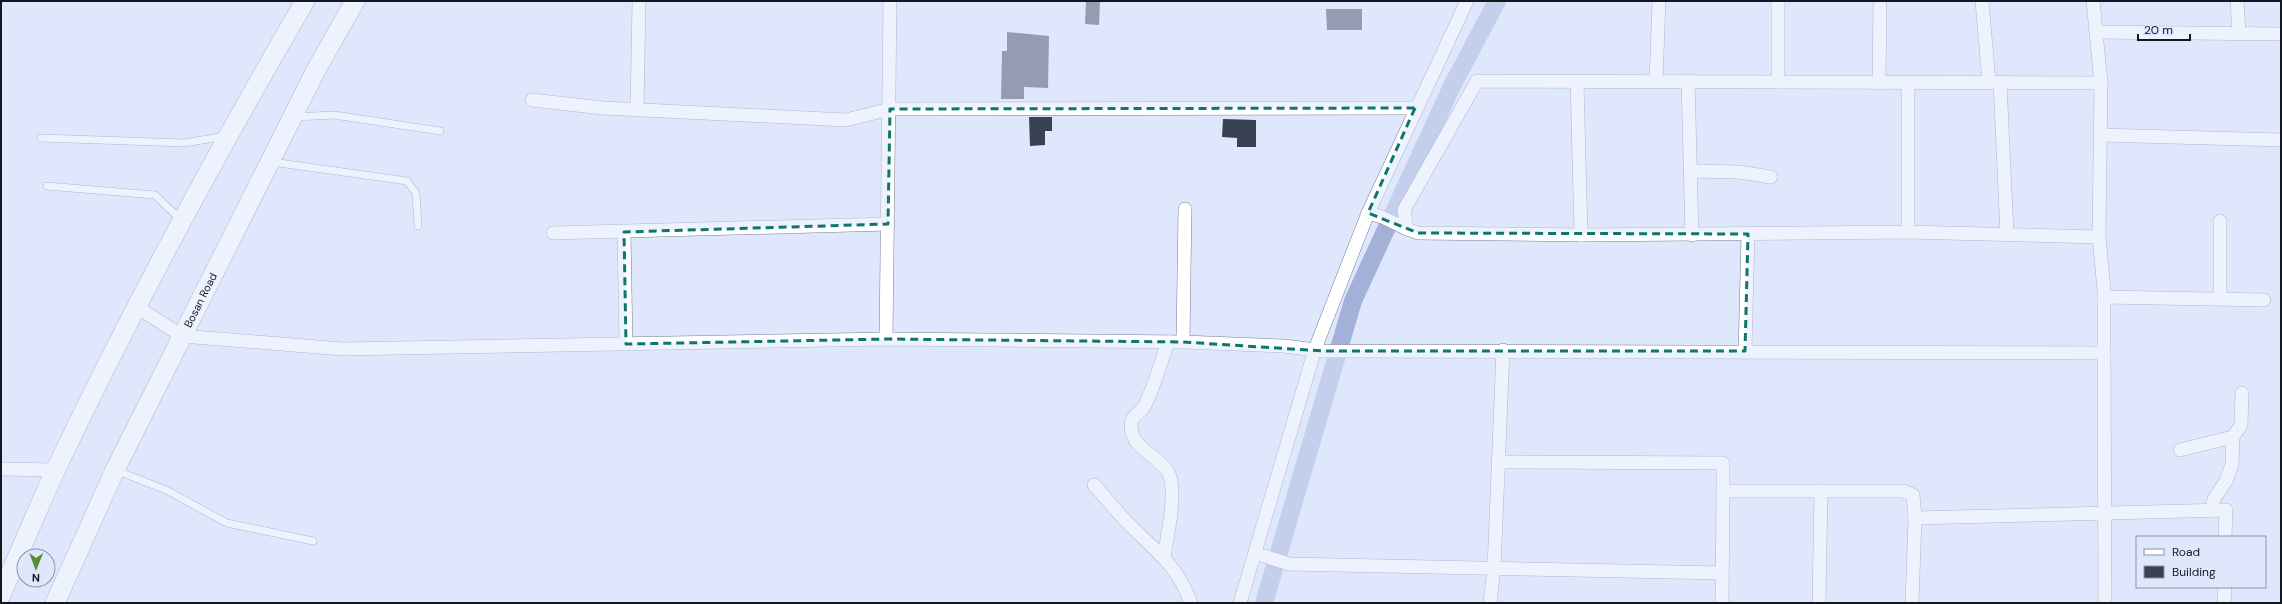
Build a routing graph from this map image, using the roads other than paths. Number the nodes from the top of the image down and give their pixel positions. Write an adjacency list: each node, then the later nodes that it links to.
1 (305, 1): 30 (main road)
2 (355, 1): 27 (main road, Bosan Road)
3 (639, 1): 26 (street)
4 (890, 1): 25 (street)
5 (1467, 1): 24 (street)
6 (1659, 1): 16 (street)
7 (1778, 1): 18 (street)
8 (1880, 1): 20 (street)
9 (1982, 1): 19 (street)
10 (2093, 1): 12 (street)
11 (2237, 1): 13 (street)
12 (2096, 32): 13 (street); 22 (street)
13 (2239, 33): 14 (street)
14 (2281, 34)
15 (1577, 81): 16 (street); 43 (street); 49 (street)
16 (1656, 81): 17 (street)
17 (1688, 81): 18 (street); 34 (street)
18 (1778, 82): 20 (street)
19 (1994, 82): 21 (street); 22 (street); 48 (street)
20 (1879, 83): 21 (street)
21 (1908, 83): 45 (street)
22 (2101, 83): 29 (street)
23 (532, 100): 26 (street)
24 (1415, 108): 25 (street); 38 (street)
25 (890, 109): 26 (street); 41 (street)
26 (637, 110)
27 (292, 117): 28 (lane); 33 (main road, Bosan Road)
28 (440, 131)
29 (2101, 135): 32 (street); 51 (street)
30 (227, 136): 31 (lane); 40 (main road)
31 (41, 138)
32 (2281, 140)
33 (270, 161): 42 (lane); 56 (main road, Bosan Road)
34 (1690, 171): 35 (street); 50 (street)
35 (1771, 177)
36 (47, 186): 40 (lane)
37 (1185, 209): 59 (street)
38 (1368, 213): 43 (street); 61 (street)
39 (2220, 220): 53 (street)
40 (182, 221): 55 (main road)
41 (888, 224): 44 (street); 57 (street)
42 (418, 226)
43 (1401, 226): 49 (street)
44 (624, 232): 46 (street); 60 (street)
45 (1908, 232): 47 (street); 48 (street)
46 (553, 233)
47 (1748, 234): 50 (street); 63 (street)
48 (2007, 234): 51 (street)
49 (1581, 235): 50 (street)
50 (1692, 235)
51 (2099, 237): 52 (street)
52 (2104, 297): 53 (street); 64 (street)
53 (2220, 298): 54 (street)
54 (2264, 300)
55 (137, 307): 56 (street); 70 (main road)
56 (182, 336): 60 (street); 71 (main road, Bosan Road)
57 (886, 340): 58 (street); 60 (street)
58 (1168, 342): 59 (street); 81 (street)
59 (1183, 342): 61 (street)
60 (626, 344)
61 (1319, 350): 62 (street); 80 (street)
62 (1503, 350): 63 (street); 68 (street)
63 (1745, 351): 64 (street)
64 (2104, 353): 76 (street)
65 (2242, 393): 66 (street)
66 (2234, 437): 67 (street); 75 (street)
67 (2180, 450)
68 (1498, 462): 73 (street); 82 (street)
69 (1, 469): 70 (street)
70 (56, 470): 85 (main road)
71 (115, 470): 79 (lane); 86 (main road, Bosan Road)
72 (1094, 484): 81 (street)
73 (1723, 491): 74 (street); 83 (street)
74 (1821, 491): 77 (street); 91 (street)
75 (2211, 510): 76 (street); 78 (street)
76 (2104, 513): 77 (street); 93 (street)
77 (1915, 518): 92 (street)
78 (2225, 536)
79 (313, 541)
80 (1255, 552): 82 (street); 88 (street)
81 (1164, 557): 87 (street)
82 (1494, 569): 83 (street); 89 (street)
83 (1722, 573): 90 (street)
84 (2225, 588): 94 (street)
85 (1, 595)
86 (54, 603)
87 (1191, 603)
88 (1240, 603)
89 (1490, 603)
90 (1722, 603)
91 (1819, 603)
92 (1912, 603)
93 (2105, 603)
94 (2224, 603)

